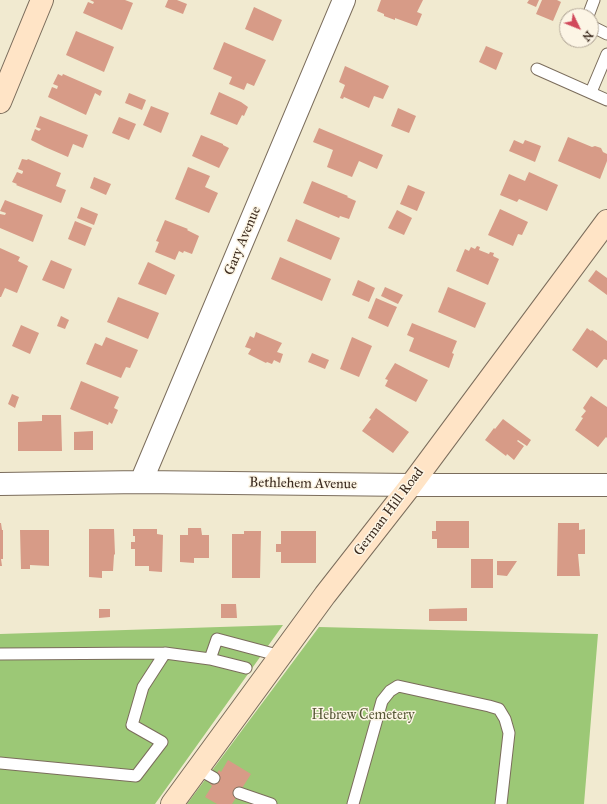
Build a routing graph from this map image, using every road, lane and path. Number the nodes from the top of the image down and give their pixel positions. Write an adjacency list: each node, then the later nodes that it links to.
1 (42, 0): 7 (street)
2 (344, 0): 9 (street, Gary Avenue)
3 (607, 54): 5 (lane)
4 (537, 69): 5 (lane)
5 (591, 92): 6 (lane)
6 (607, 100)
7 (0, 102)
8 (607, 221): 11 (street, German Hill Road)
9 (141, 482): 10 (street, Bethlehem Avenue); 11 (street, Bethlehem Avenue)
10 (0, 484)
11 (411, 485): 12 (street, Bethlehem Avenue); 15 (street, German Hill Road)
12 (607, 485)
13 (165, 653): 14 (lane); 16 (lane); 18 (lane)
14 (0, 654)
15 (281, 656): 16 (lane); 20 (street, German Hill Road)
16 (210, 659): 17 (lane)
17 (246, 668)
18 (0, 763)
19 (239, 793): 21 (lane)
20 (172, 804)
21 (271, 804)
22 (353, 804): 23 (lane)
23 (501, 804)

